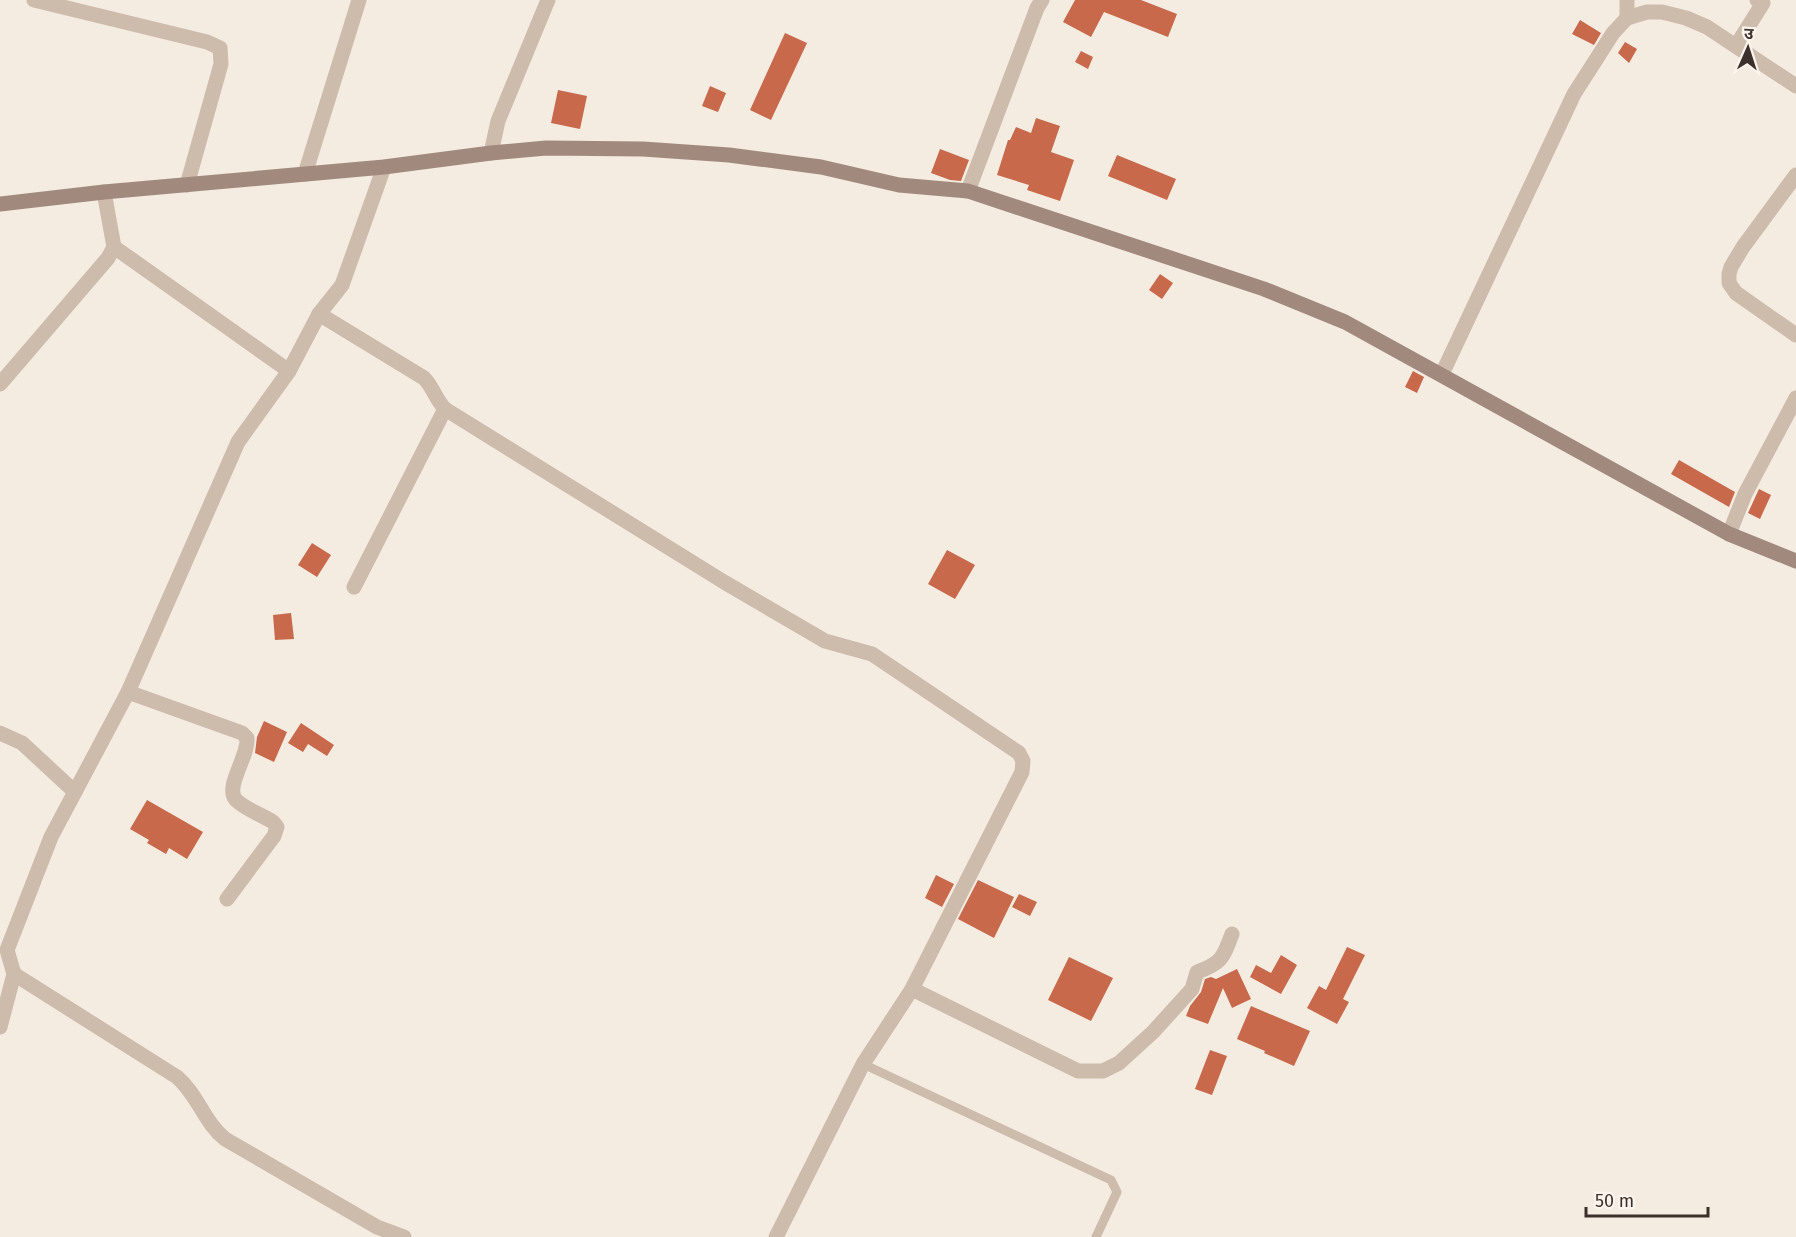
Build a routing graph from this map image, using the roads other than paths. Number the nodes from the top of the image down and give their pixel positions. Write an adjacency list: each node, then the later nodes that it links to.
1 (34, 0): 14 (street)
2 (359, 0): 12 (street)
3 (548, 0): 10 (street)
4 (1042, 0): 15 (street)
5 (1627, 0): 7 (street)
6 (1757, 0): 8 (street)
7 (1627, 18): 8 (street); 22 (street)
8 (1736, 46): 9 (street)
9 (1796, 86)
10 (491, 153): 11 (street); 15 (street)
11 (384, 167): 12 (street); 19 (street)
12 (305, 174): 14 (street)
13 (1796, 175): 20 (street)
14 (187, 185): 16 (street)
15 (968, 191): 22 (street)
16 (104, 192): 17 (street); 18 (street)
17 (0, 204)
18 (114, 247): 21 (street); 23 (street)
19 (319, 315): 21 (street); 25 (street)
20 (1796, 335)
21 (289, 371): 29 (street)
22 (1442, 374): 26 (street)
23 (0, 384)
24 (1796, 398): 26 (street)
25 (445, 409): 28 (street); 36 (street)
26 (1729, 534): 27 (street)
27 (1796, 561)
28 (354, 587)
29 (128, 692): 31 (street); 32 (street)
30 (0, 733): 31 (street)
31 (75, 792): 34 (street)
32 (227, 899)
33 (1232, 934): 36 (street)
34 (3, 948): 35 (street)
35 (14, 974): 37 (street); 39 (street)
36 (912, 989): 38 (street)
37 (0, 1027)
38 (863, 1064): 40 (street); 41 (lane)
39 (404, 1237)
40 (776, 1237)
41 (1096, 1237)

